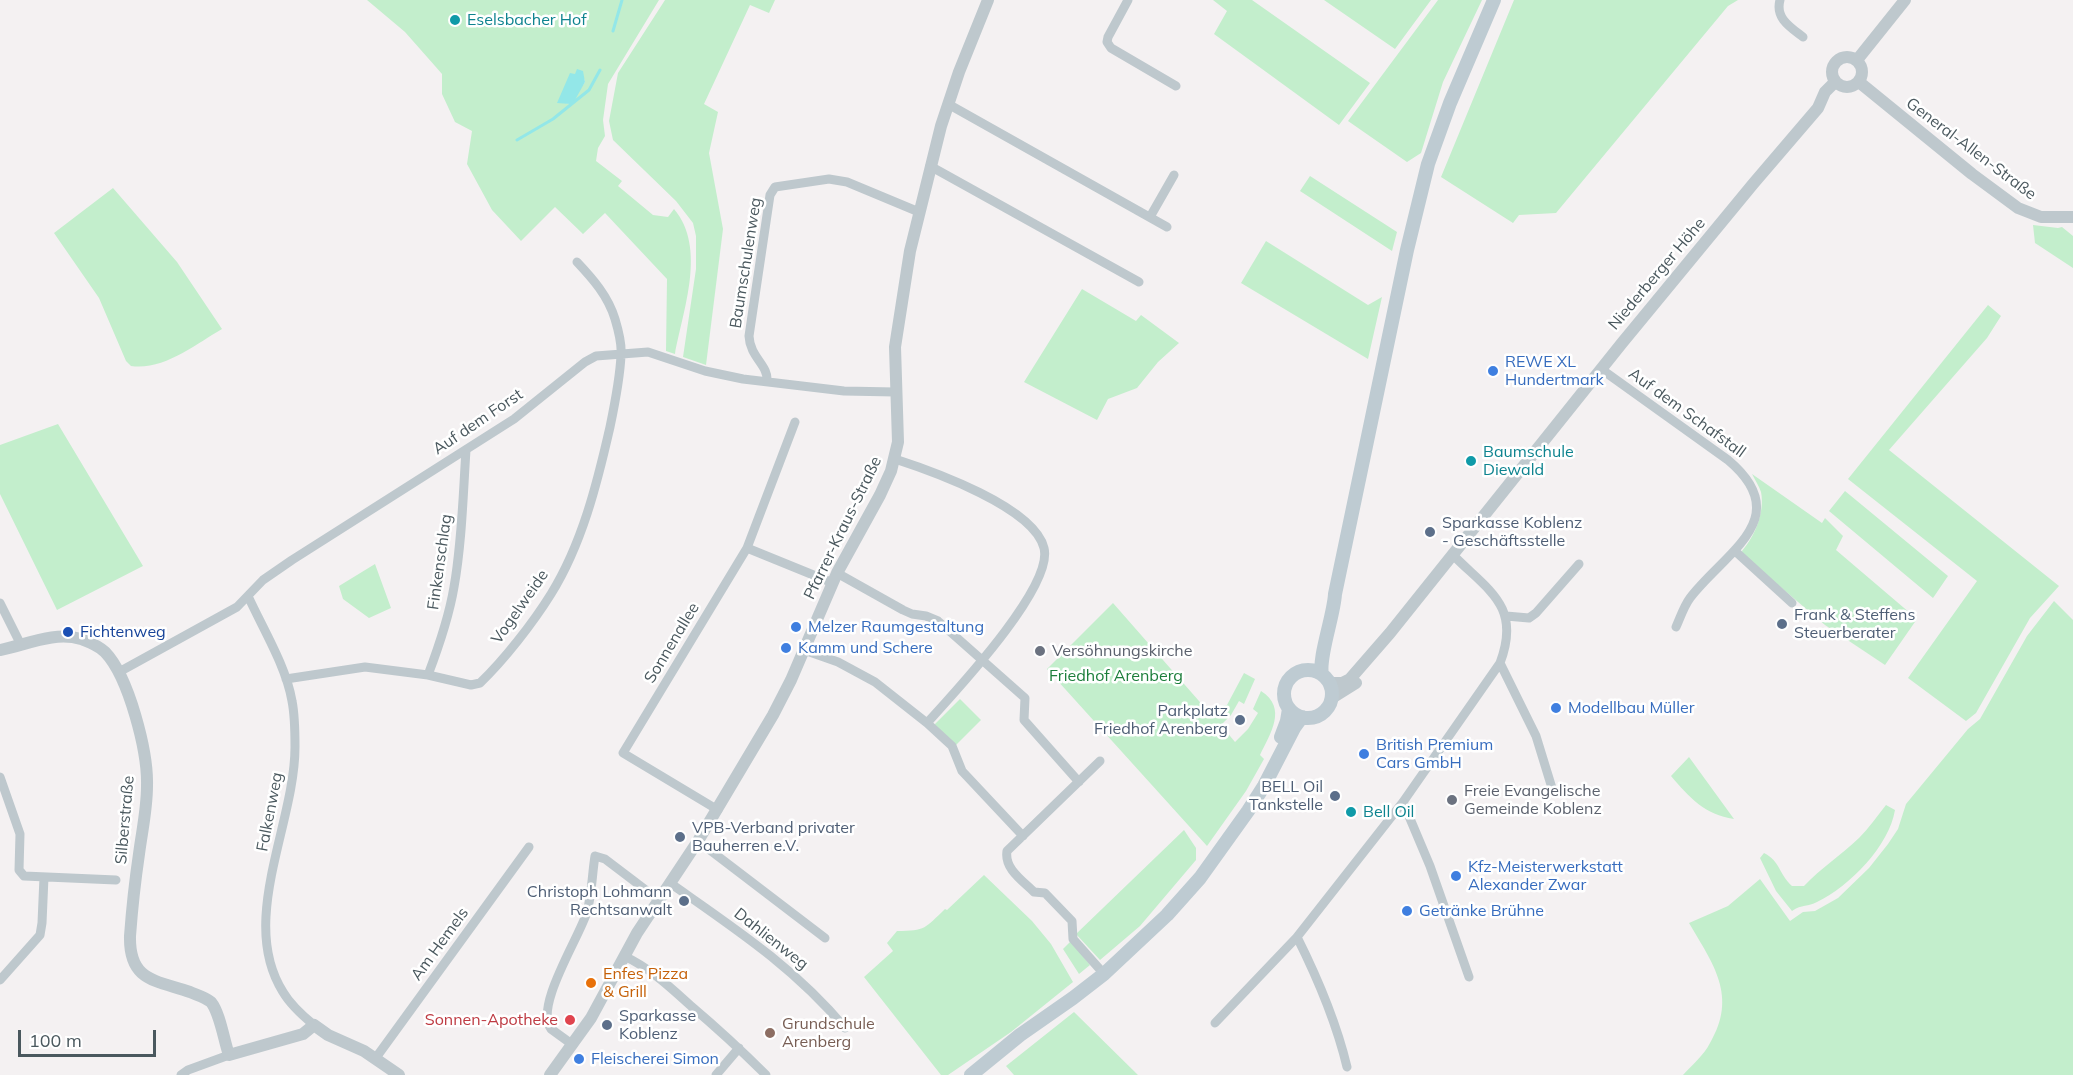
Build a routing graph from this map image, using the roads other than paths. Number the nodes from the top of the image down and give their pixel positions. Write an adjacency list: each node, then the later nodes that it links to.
1 (988, 0): 11 (street, Pfarrer-Kraus-Straße)
2 (1128, 0): 10 (street)
3 (1494, 0): 32 (main road)
4 (1780, 0): 6 (street)
5 (1905, 0): 7 (street)
6 (1803, 37)
7 (1857, 60): 8 (street); 9 (street)
8 (1859, 82): 9 (street); 16 (street, General-Allen-Straße)
9 (1838, 84): 21 (street, Niederberger Höhe)
10 (1176, 86)
11 (948, 104): 12 (street, Pfarrer-Kraus-Straße); 15 (street)
12 (930, 166): 14 (street, Pfarrer-Kraus-Straße); 19 (street)
13 (1174, 175): 15 (street)
14 (919, 212): 22 (street, Baumschulenweg); 23 (street, Pfarrer-Kraus-Straße)
15 (1150, 217): 17 (street)
16 (2073, 217)
17 (1167, 227)
18 (578, 262): 20 (street)
19 (1139, 282)
20 (622, 353): 22 (street, Auf dem Forst); 25 (street, Auf dem Forst); 46 (street, Vogelweide)
21 (1600, 369): 28 (street, Auf dem Schafstall); 29 (street, Niederberger Höhe)
22 (767, 382): 23 (street, Auf dem Forst)
23 (895, 393): 26 (street, Pfarrer-Kraus-Straße)
24 (795, 422): 27 (street, Sonnenallee)
25 (466, 450): 33 (street, Auf dem Forst); 46 (street, Finkenschlag)
26 (895, 459): 31 (street, Pfarrer-Kraus-Straße); 42 (street)
27 (747, 548): 31 (street); 58 (street, Sonnenallee)
28 (1735, 551): 35 (street); 37 (street, Auf dem Schafstall)
29 (1452, 554): 36 (street); 38 (street, Niederberger Höhe)
30 (1579, 564): 36 (street)
31 (835, 578): 41 (street, Pfarrer-Kraus-Straße); 42 (street)
32 (1335, 594): 44 (main road); 47 (main road)
33 (248, 596): 45 (street, Auf dem Forst); 48 (street, Falkenweg)
34 (0, 603): 39 (street)
35 (1792, 603)
36 (1506, 616): 43 (street)
37 (1676, 627)
38 (1390, 633): 47 (street, Niederberger Höhe); 49 (street, Niederberger Höhe)
39 (21, 645): 40 (street, Silberstraße); 45 (street, Silberstraße)
40 (0, 650)
41 (804, 651): 52 (street); 58 (street, Pfarrer-Kraus-Straße)
42 (982, 659): 52 (street); 55 (street)
43 (1500, 663): 56 (street); 57 (street)
44 (1306, 670): 47 (main road); 50 (main road)
45 (119, 672): 77 (street, Silberstraße)
46 (429, 675): 48 (street, Vogelweide)
47 (1326, 678): 49 (main road)
48 (286, 679): 73 (street, Falkenweg)
49 (1332, 698): 51 (main road)
50 (1289, 709): 51 (main road); 69 (main road)
51 (1302, 717): 69 (main road)
52 (927, 723): 59 (street)
53 (1100, 761): 55 (street)
54 (0, 777): 62 (street)
55 (1079, 782): 59 (street)
56 (1552, 788)
57 (1403, 802): 66 (street); 70 (street)
58 (718, 810): 60 (street, Pfarrer-Kraus-Straße)
59 (1023, 836): 69 (street)
60 (698, 841): 64 (street, Pfarrer-Kraus-Straße); 67 (street)
61 (529, 847): 78 (street, Am Hemels)
62 (44, 878): 63 (street); 71 (street)
63 (116, 880)
64 (670, 883): 65 (street, Pfarrer-Kraus-Straße); 74 (street, Dahlienweg)
65 (659, 900): 68 (street, Pfarrer-Kraus-Straße); 75 (street)
66 (1297, 937): 72 (street); 79 (street)
67 (825, 938)
68 (624, 956): 75 (street, Pfarrer-Kraus-Straße); 76 (street)
69 (1101, 970): 85 (main road)
70 (1468, 977)
71 (0, 980)
72 (1215, 1023)
73 (314, 1025): 77 (street); 78 (street)
74 (845, 1028)
75 (573, 1044): 82 (street, Pfarrer-Kraus-Straße)
76 (739, 1048): 83 (street); 84 (street)
77 (229, 1055): 80 (street)
78 (375, 1059): 81 (street)
79 (1347, 1067)
80 (181, 1075)
81 (397, 1075)
82 (549, 1075)
83 (716, 1075)
84 (766, 1075)
85 (970, 1075)

